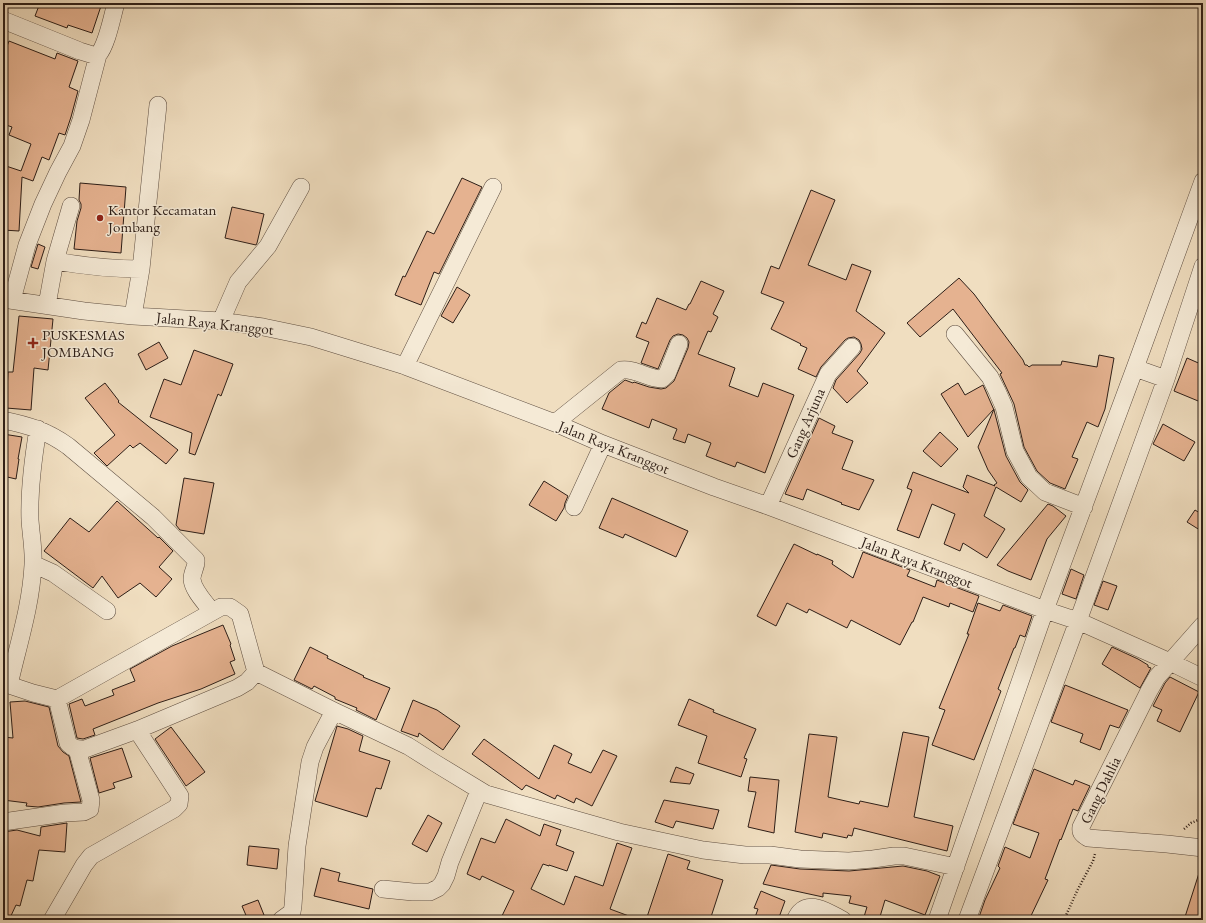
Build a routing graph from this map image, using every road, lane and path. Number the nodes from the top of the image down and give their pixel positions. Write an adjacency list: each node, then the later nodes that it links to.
1 (116, 3): 3 (street)
2 (3, 20): 3 (street)
3 (98, 55): 13 (street)
4 (158, 105): 11 (street)
5 (1203, 181): 21 (street)
6 (301, 187): 16 (street)
7 (493, 187): 20 (street)
8 (71, 206): 9 (street)
9 (55, 261): 11 (street); 14 (street)
10 (1203, 266): 12 (street)
11 (141, 269): 15 (street)
12 (1199, 293): 22 (street)
13 (7, 300): 14 (street, Jalan Raya Kranggot)
14 (47, 305): 15 (street, Jalan Raya Kranggot)
15 (133, 316): 16 (street, Jalan Raya Kranggot)
16 (221, 321): 20 (street, Jalan Raya Kranggot)
17 (954, 334): 29 (street)
18 (679, 344): 24 (street)
19 (852, 347): 27 (street, Gang Arjuna)
20 (405, 366): 24 (street, Jalan Raya Kranggot)
21 (1140, 369): 22 (street); 29 (street)
22 (1163, 378): 34 (street)
23 (3, 420): 25 (street)
24 (555, 423): 26 (street, Jalan Raya Kranggot)
25 (38, 429): 30 (street); 32 (street)
26 (603, 444): 27 (street, Jalan Raya Kranggot); 28 (street)
27 (768, 506): 33 (street, Jalan Raya Kranggot)
28 (574, 507)
29 (1084, 507): 33 (street)
30 (33, 564): 31 (street); 39 (street)
31 (107, 611)
32 (212, 612): 37 (street); 40 (street)
33 (1049, 612): 34 (street, Jalan Raya Kranggot); 48 (street)
34 (1075, 620): 36 (street, Jalan Raya Kranggot); 55 (street)
35 (1203, 625): 36 (street)
36 (1170, 662): 38 (street, Jalan Raya Kranggot); 46 (street, Gang Dahlia)
37 (256, 672): 41 (street); 42 (street)
38 (1203, 678)
39 (6, 684): 40 (street)
40 (57, 699): 43 (street)
41 (334, 711): 44 (street); 51 (street)
42 (137, 730): 43 (street); 50 (street)
43 (77, 750): 45 (street)
44 (480, 791): 48 (street); 49 (street)
45 (3, 822)
46 (1093, 838): 47 (street, Gang Dahlia); 56 (path)
47 (1203, 848)
48 (956, 866): 54 (street)
49 (383, 889)
50 (52, 920)
51 (281, 920)
52 (795, 920): 53 (street)
53 (843, 920)
54 (937, 920)
55 (967, 920)
56 (1064, 920)

